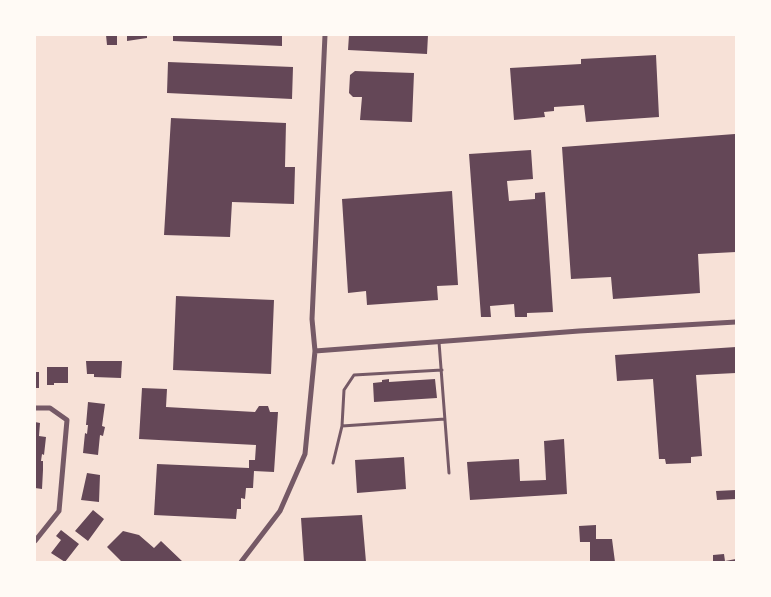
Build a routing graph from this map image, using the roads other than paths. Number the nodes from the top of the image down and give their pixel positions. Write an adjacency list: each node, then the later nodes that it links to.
1 (325, 35): 4 (street)
2 (736, 322): 3 (street)
3 (440, 342): 4 (street); 5 (lane)
4 (315, 351): 12 (street)
5 (442, 370): 7 (lane); 8 (lane)
6 (35, 408): 11 (street)
7 (445, 419): 8 (lane); 10 (lane)
8 (342, 426): 9 (lane)
9 (333, 463)
10 (448, 473)
11 (35, 541)
12 (242, 562)

